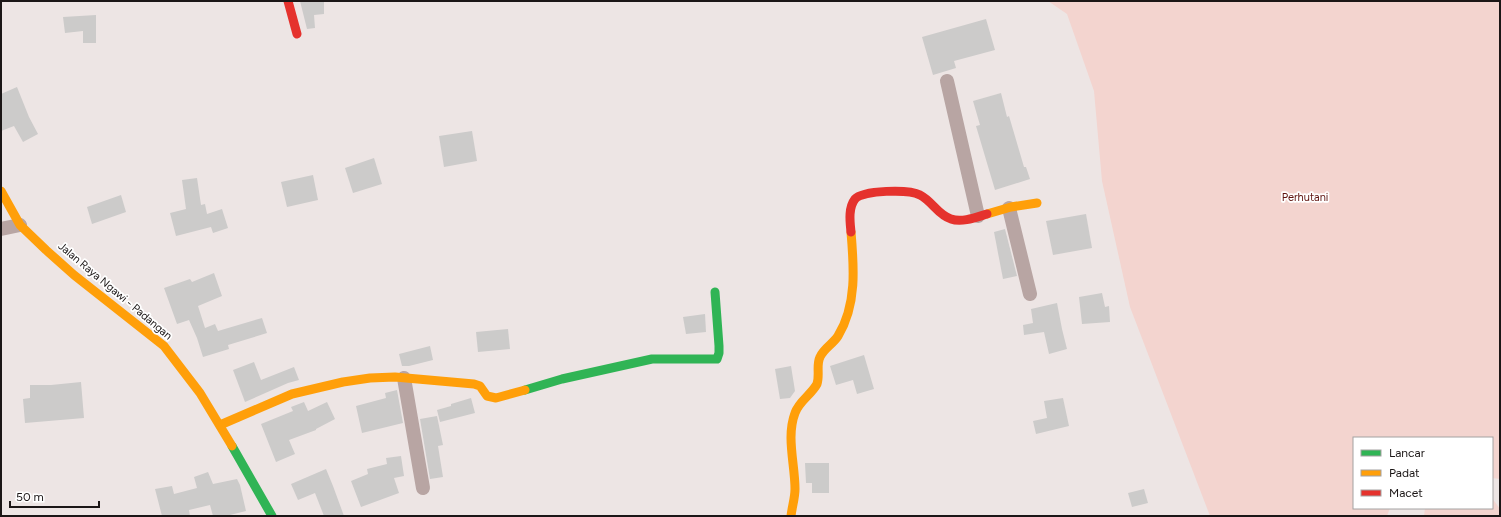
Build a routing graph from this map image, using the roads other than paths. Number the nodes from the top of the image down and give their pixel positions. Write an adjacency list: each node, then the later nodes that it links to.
1 (288, 1): 2 (main road)
2 (297, 34)
3 (946, 81): 7 (street)
4 (1, 191): 8 (main road, Jalan Raya Ngawi - Padangan)
5 (1037, 203): 6 (main road)
6 (1009, 208): 7 (main road); 11 (street)
7 (978, 216): 16 (main road)
8 (20, 225): 9 (street); 13 (main road, Jalan Raya Ngawi - Padangan)
9 (1, 229)
10 (715, 292): 12 (main road)
11 (1030, 294)
12 (404, 378): 13 (main road); 14 (street)
13 (220, 425): 15 (main road, Jalan Raya Ngawi - Padangan)
14 (423, 488)
15 (272, 516)
16 (791, 516)

